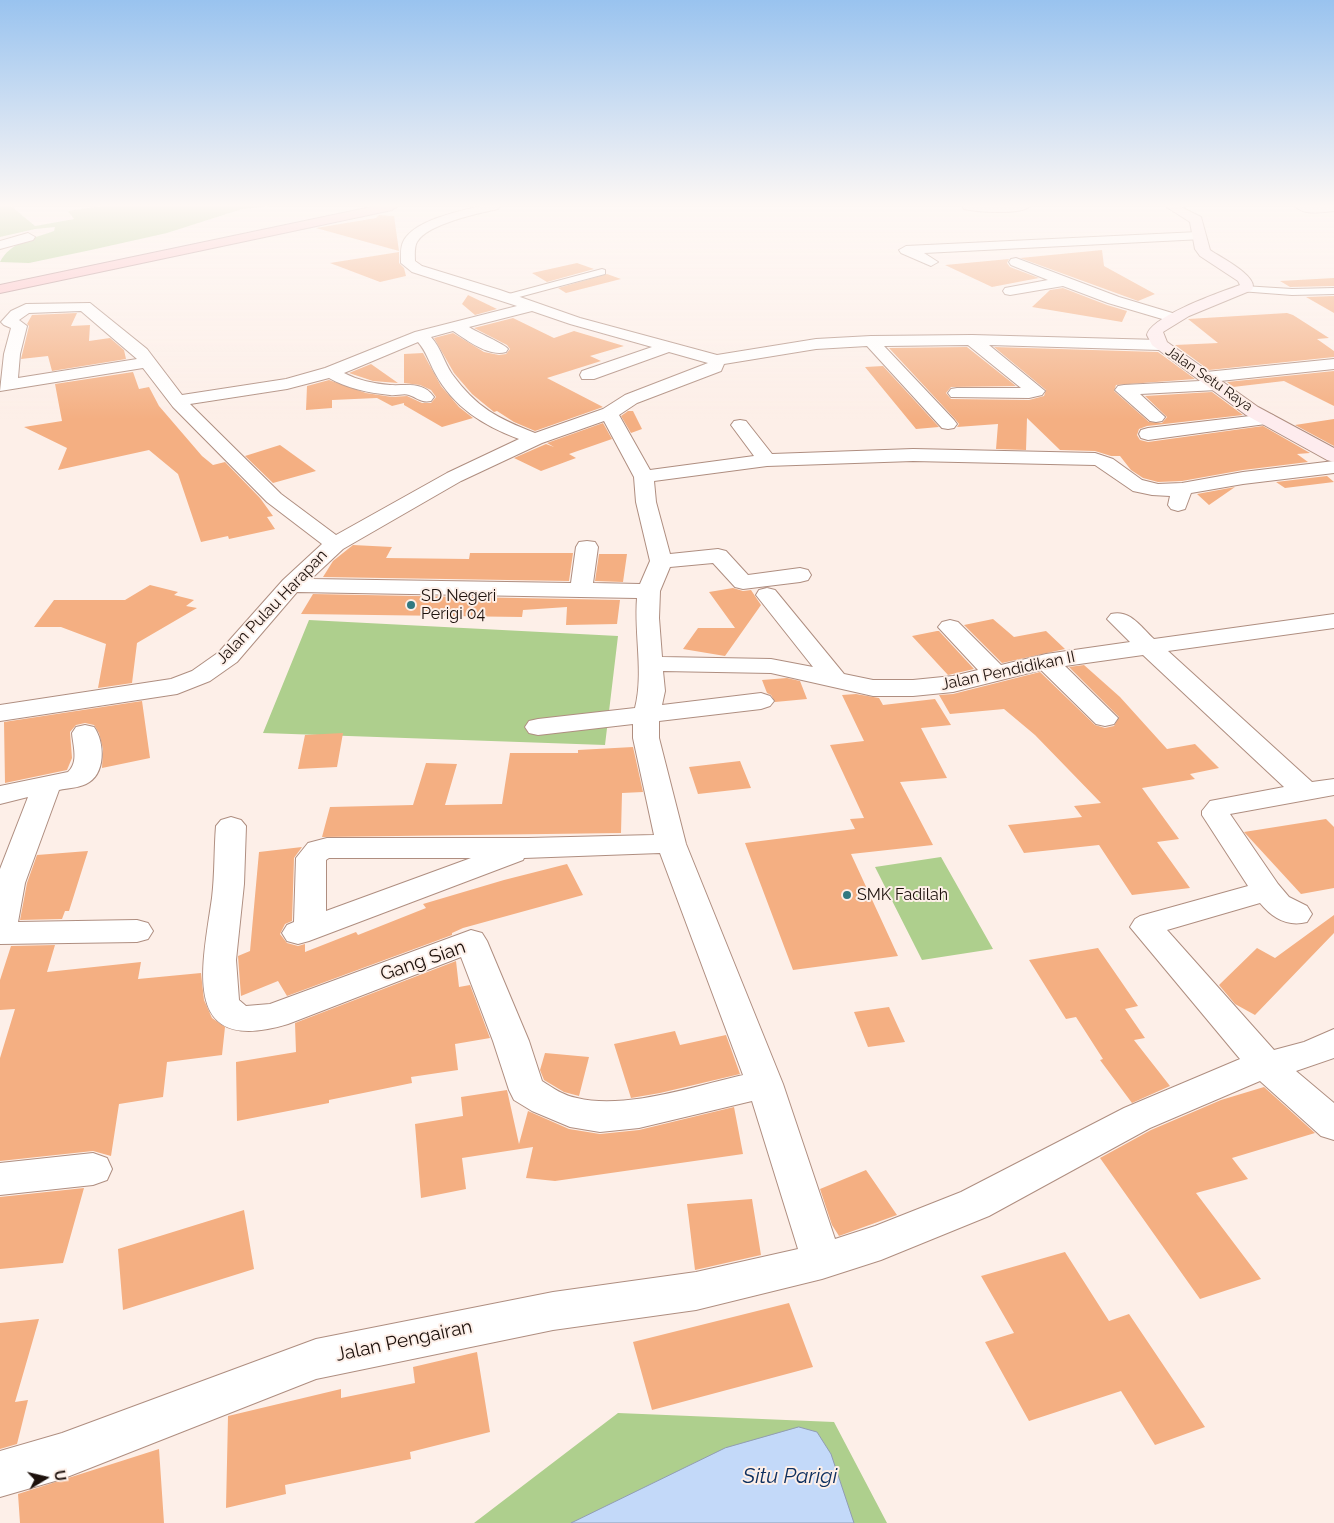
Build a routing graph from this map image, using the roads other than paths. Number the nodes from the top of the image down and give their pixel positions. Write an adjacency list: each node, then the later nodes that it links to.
1 (56, 277): 9 (highway)
2 (443, 277): 12 (street)
3 (583, 277): 12 (lane)
4 (1051, 277): 6 (street)
5 (1236, 277): 7 (street)
6 (1063, 282): 11 (street); 15 (street)
7 (1244, 283): 8 (lane); 15 (street, Jalan Setu Raya)
8 (1269, 288): 10 (lane); 13 (lane)
9 (0, 289)
10 (1334, 290)
11 (1010, 291)
12 (508, 297): 14 (street)
13 (1261, 297)
14 (533, 306): 16 (street); 18 (street)
15 (1174, 318): 22 (street, Jalan Setu Raya)
16 (455, 326): 17 (street); 24 (street)
17 (421, 334): 28 (street); 41 (street)
18 (624, 334): 21 (street); 23 (street)
19 (972, 340): 20 (street); 22 (street); 32 (street)
20 (871, 341): 25 (street); 38 (street)
21 (598, 342)
22 (1160, 345): 30 (street, Jalan Setu Raya)
23 (671, 346): 25 (street); 29 (street)
24 (500, 349)
25 (717, 360): 35 (street, Jalan Pulau Harapan)
26 (146, 362): 31 (street); 31 (street); 34 (street)
27 (1334, 364): 30 (street)
28 (331, 372): 33 (street); 34 (street)
29 (588, 375)
30 (1211, 381): 36 (street); 37 (street, Jalan Setu Raya)
31 (4, 385)
32 (957, 393)
33 (425, 397)
34 (178, 402): 46 (street)
35 (609, 413): 41 (street, Jalan Pulau Harapan); 45 (street)
36 (1156, 417)
37 (1267, 418): 40 (street); 42 (street, Jalan Setu Raya)
38 (948, 424)
39 (740, 425): 43 (street)
40 (1148, 434)
41 (535, 439): 46 (street, Jalan Pulau Harapan)
42 (1334, 456)
43 (767, 460): 44 (street); 45 (street)
44 (1334, 467)
45 (644, 477): 48 (street)
46 (335, 544): 50 (street, Jalan Pulau Harapan)
47 (587, 547): 51 (street)
48 (661, 562): 49 (street); 52 (street)
49 (800, 575)
50 (291, 584): 51 (street); 63 (street, Jalan Pulau Harapan)
51 (581, 591): 52 (street)
52 (649, 591): 59 (street)
53 (767, 595): 61 (street)
54 (1119, 619): 57 (street)
55 (1334, 621): 57 (street, Jalan Pendidikan II)
56 (950, 627): 60 (street)
57 (1148, 647): 58 (street, Jalan Pendidikan II); 74 (street)
58 (1046, 661): 60 (street, Jalan Pendidikan II); 65 (street)
59 (651, 664): 61 (street, Jalan Pendidikan II); 64 (street)
60 (996, 674): 61 (street, Jalan Pendidikan II)
61 (835, 679)
62 (761, 701): 64 (street)
63 (0, 713)
64 (646, 714): 66 (street); 71 (street)
65 (1105, 718)
66 (538, 727)
67 (85, 733): 68 (street)
68 (47, 785): 69 (street); 73 (street)
69 (0, 795)
70 (231, 826): 80 (street, Gang Sian)
71 (671, 844): 72 (street); 80 (street)
72 (528, 848): 72 (street)
73 (5, 883): 77 (street)
74 (1267, 890): 75 (street); 79 (street)
75 (1296, 914)
76 (138, 931): 77 (street)
77 (0, 933)
78 (1334, 1042): 79 (street, Jalan Pengairan)
79 (1267, 1066): 81 (street); 84 (street, Jalan Pengairan)
80 (765, 1084): 84 (street)
81 (1334, 1125)
82 (93, 1169): 83 (street)
83 (0, 1179)
84 (822, 1261): 85 (street, Jalan Pengairan)
85 (0, 1474)

